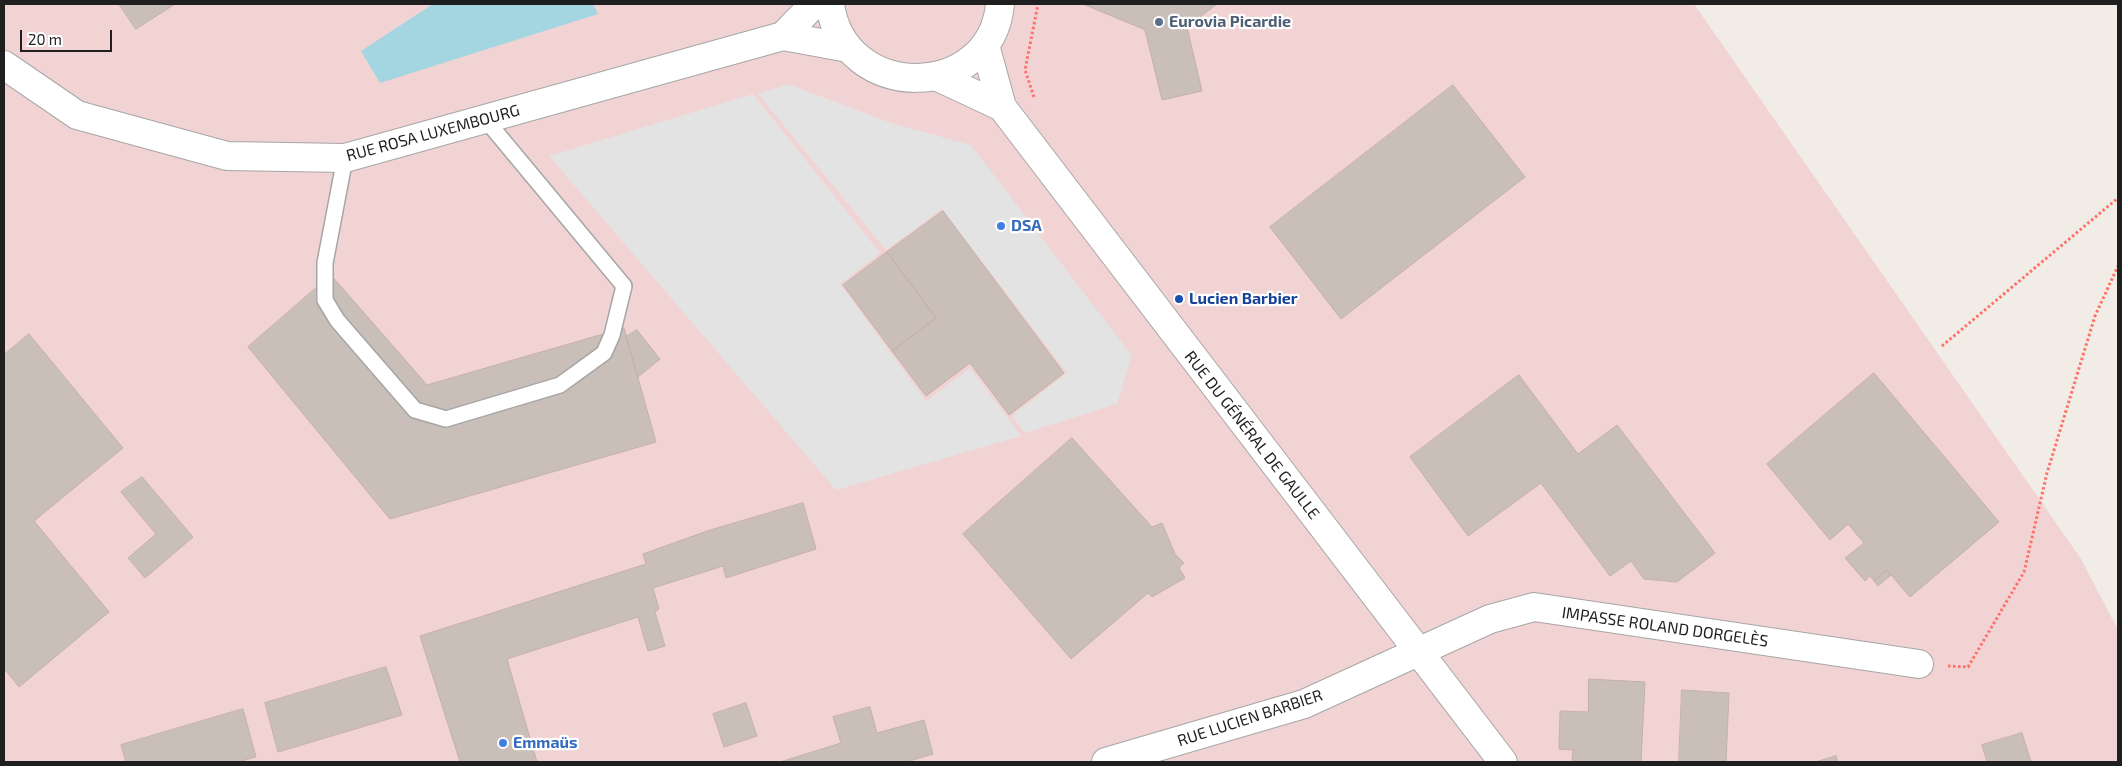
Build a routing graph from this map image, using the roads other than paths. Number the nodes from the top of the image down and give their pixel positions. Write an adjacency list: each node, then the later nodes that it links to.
1 (814, 4): 4 (street)
2 (830, 4): 6 (street)
3 (1000, 4): 5 (street)
4 (783, 36): 6 (street, RUE ROSA LUXEMBOURG); 10 (street, RUE ROSA LUXEMBOURG)
5 (984, 45): 8 (street); 9 (street, RUE DU GÉNÉRAL DE GAULLE)
6 (848, 48): 8 (street)
7 (4, 65): 11 (street, RUE ROSA LUXEMBOURG)
8 (938, 76): 9 (street, RUE DU GÉNÉRAL DE GAULLE)
9 (1002, 107): 12 (street, RUE DU GÉNÉRAL DE GAULLE)
10 (486, 120): 11 (street, RUE ROSA LUXEMBOURG); 11 (lane)
11 (345, 158)
12 (1418, 652): 13 (street, IMPASSE ROLAND DORGELÈS); 14 (street, RUE LUCIEN BARBIER); 15 (street, RUE DU GÉNÉRAL DE GAULLE)
13 (1919, 664)
14 (1106, 762)
15 (1503, 762)

